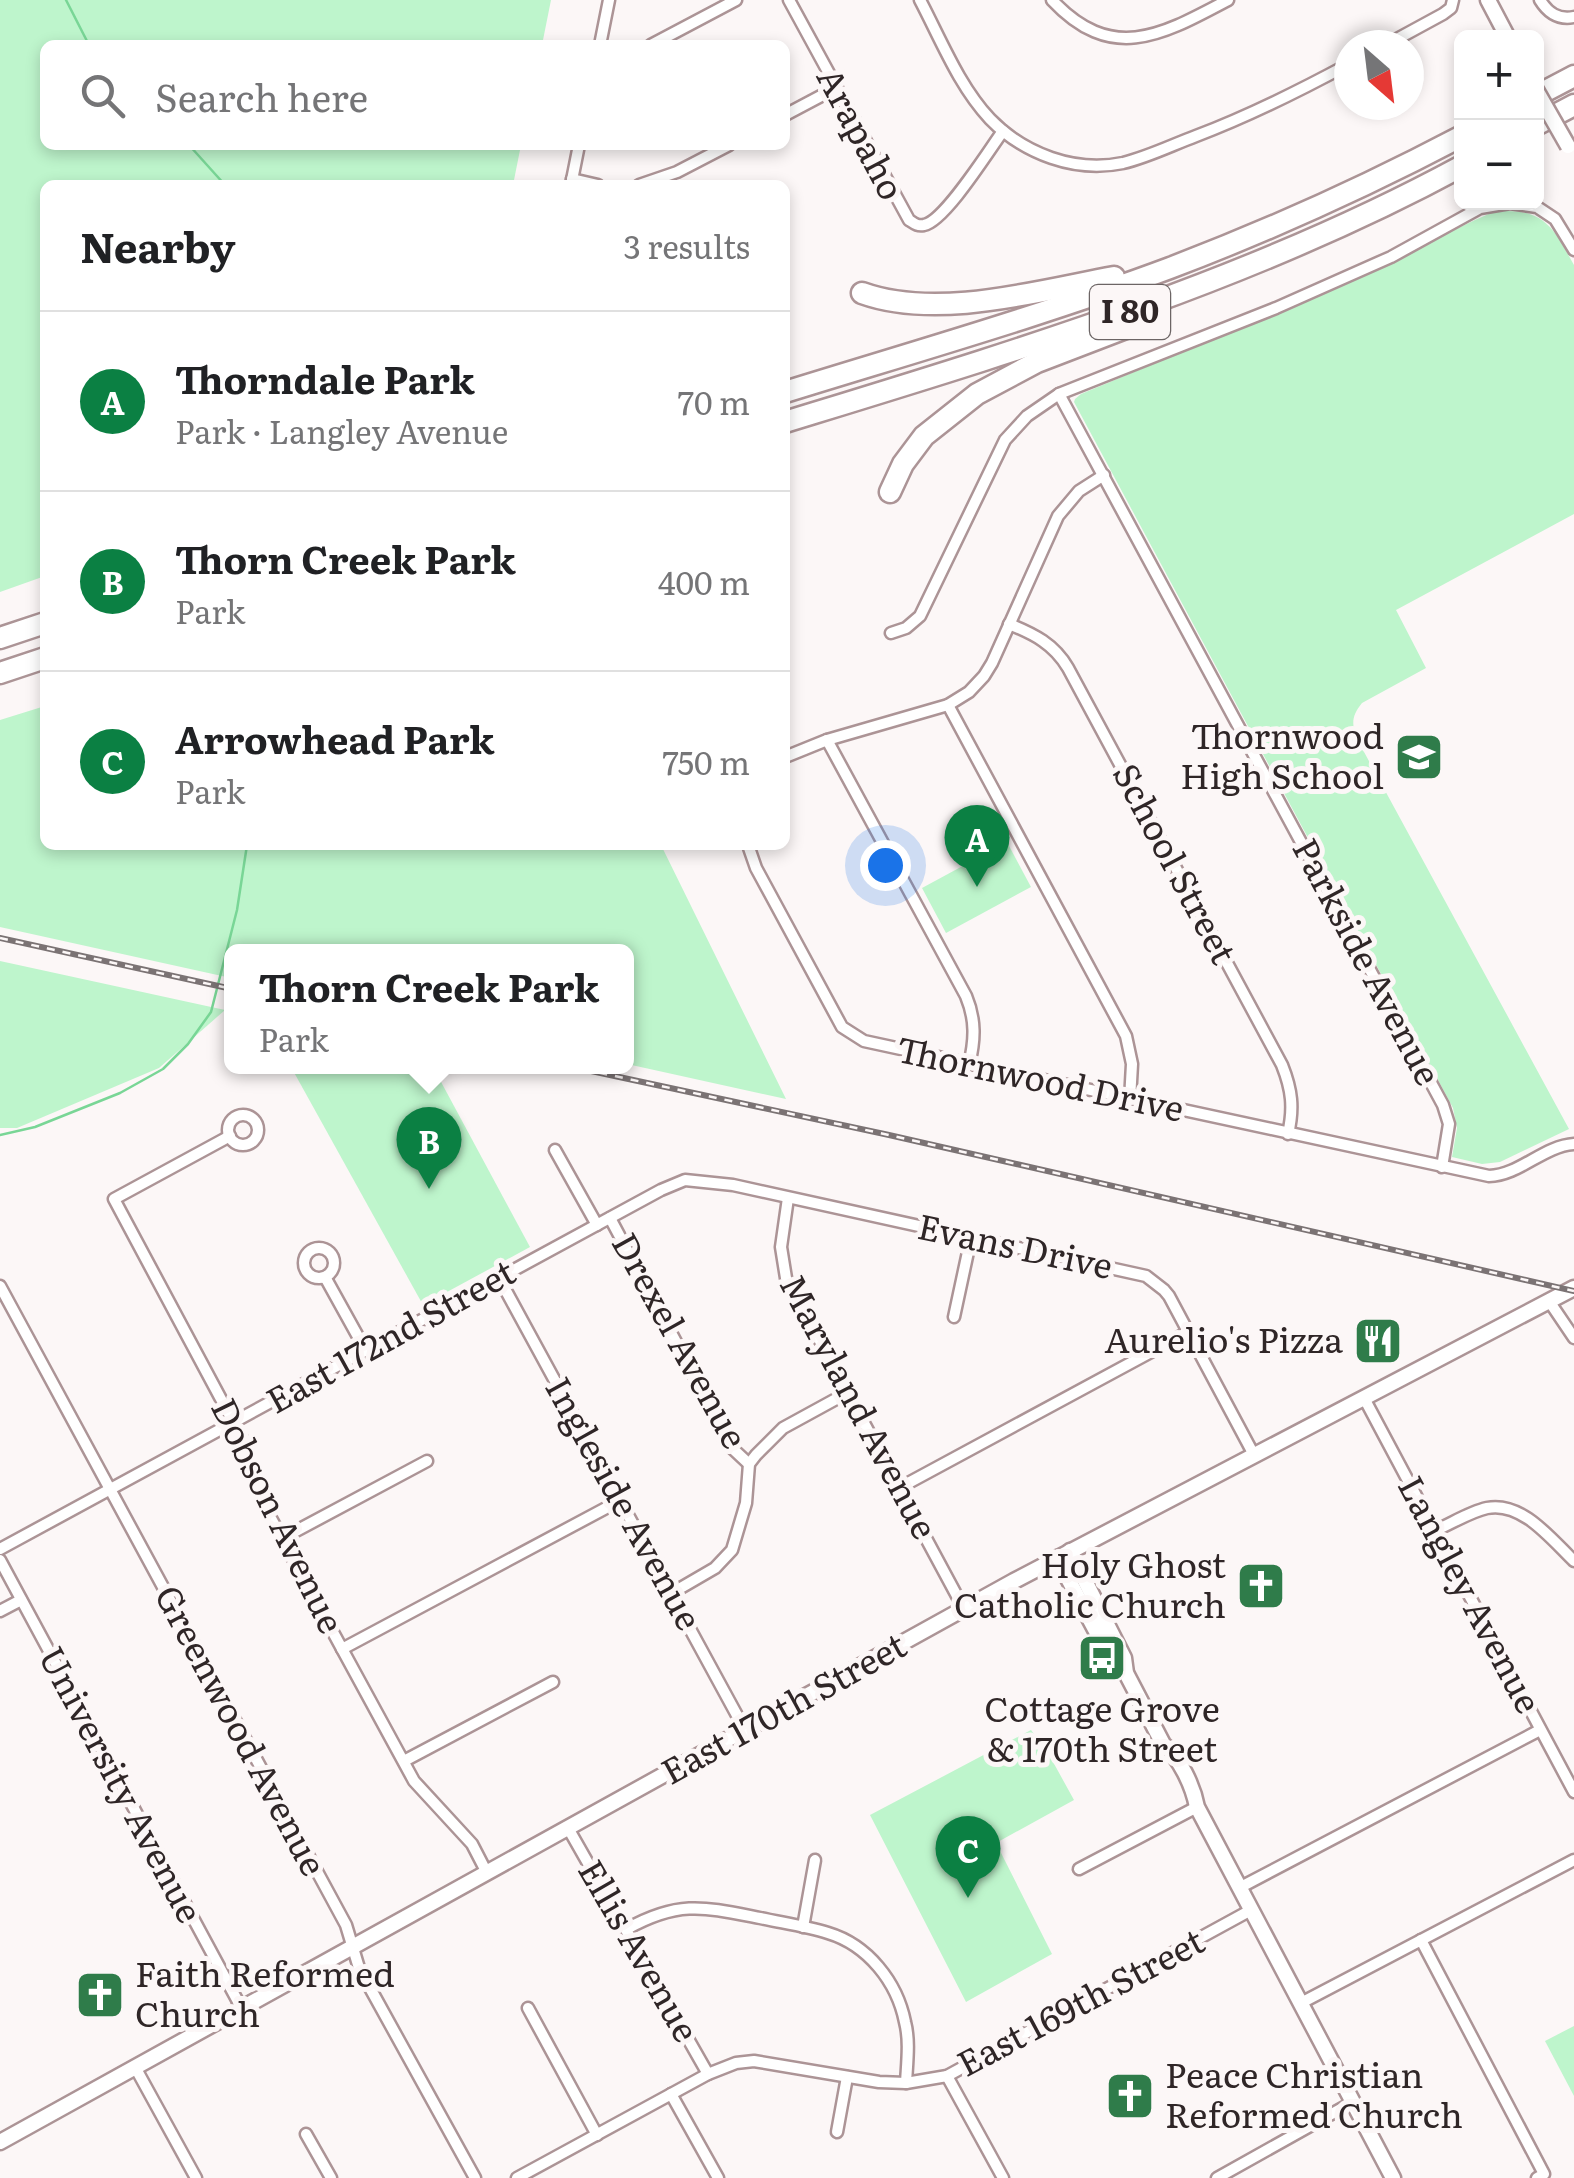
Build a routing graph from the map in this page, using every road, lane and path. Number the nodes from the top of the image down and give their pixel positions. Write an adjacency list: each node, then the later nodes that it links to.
1 (610, 0): 13 (street)
2 (736, 0): 14 (street)
3 (788, 0): 17 (street, Arapaho)
4 (920, 0): 23 (street)
5 (1052, 0): 6 (street)
6 (1228, 0)
7 (1452, 0): 11 (street)
8 (1488, 0): 12 (street)
9 (1540, 0): 10 (street)
10 (1574, 17)
11 (1414, 30)
12 (1504, 30)
13 (604, 40)
14 (660, 40)
15 (1334, 72): 23 (street)
16 (1574, 76): 18 (highway)
17 (836, 88): 21 (street); 23 (street, Arapaho)
18 (1544, 89)
19 (1574, 105): 22 (highway)
20 (1544, 106): 27 (street, bridge)
21 (790, 113)
22 (1544, 121)
23 (1003, 131)
24 (1454, 140): 33 (highway, I 80)
25 (578, 150): 29 (street)
26 (719, 150): 30 (street)
27 (1571, 152)
28 (1454, 170): 32 (highway, I 80)
29 (571, 180)
30 (654, 180)
31 (1574, 250): 36 (street)
32 (1284, 251): 37 (highway, I 80); 39 (highway)
33 (1170, 268): 34 (highway); 35 (highway, I 80)
34 (862, 294)
35 (790, 390)
36 (1060, 394): 38 (street, Parkside Avenue); 42 (street)
37 (790, 420)
38 (1104, 476): 40 (street); 56 (street, Parkside Avenue)
39 (890, 492)
40 (1009, 624): 46 (street); 52 (street, School Street)
41 (40, 625): 43 (highway)
42 (892, 632)
43 (0, 638)
44 (40, 662): 45 (highway)
45 (4, 671)
46 (948, 705): 47 (street); 51 (street)
47 (826, 740): 48 (street); 50 (street)
48 (790, 754)
49 (750, 850): 50 (street, Thornwood Drive)
50 (969, 1065): 51 (street, Thornwood Drive)
51 (1130, 1100): 52 (street, Thornwood Drive)
52 (1288, 1134): 56 (street, Thornwood Drive)
53 (230, 1136): 73 (street, Dobson Avenue)
54 (1574, 1144): 56 (street, Thornwood Drive)
55 (555, 1150): 60 (street, Drexel Avenue)
56 (1442, 1167)
57 (678, 1182): 58 (street, Evans Drive); 59 (street, East 172nd Street)
58 (788, 1198): 61 (street, Evans Drive); 71 (street, Maryland Avenue)
59 (610, 1218): 60 (street, East 172nd Street); 76 (street, Drexel Avenue)
60 (596, 1225): 63 (street, East 172nd Street)
61 (971, 1238): 67 (street); 68 (street, Evans Drive)
62 (325, 1277): 70 (street)
63 (499, 1278): 70 (street, East 172nd Street); 79 (street, Ingleside Avenue)
64 (0, 1286): 78 (street, Greenwood Avenue)
65 (1574, 1288): 66 (street, East 170th Street)
66 (1549, 1301): 69 (street); 72 (street, East 170th Street)
67 (954, 1317)
68 (1188, 1332): 74 (street, Evans Drive); 77 (street)
69 (1574, 1338)
70 (366, 1351): 73 (street, East 172nd Street)
71 (847, 1393): 76 (street); 77 (street, Maryland Avenue)
72 (1364, 1398): 74 (street, East 170th Street); 80 (street, Langley Avenue)
73 (234, 1422): 78 (street, East 172nd Street); 81 (street, Dobson Avenue)
74 (1254, 1455): 83 (street, East 170th Street)
75 (427, 1461): 81 (street)
76 (749, 1464): 86 (street)
77 (900, 1488): 88 (street, Maryland Avenue)
78 (110, 1489): 82 (street, East 172nd Street); 107 (street, Greenwood Avenue)
79 (621, 1500): 86 (street, Ingleside Avenue); 90 (street)
80 (1434, 1531): 85 (street); 93 (street, Langley Avenue)
81 (282, 1539): 90 (street, Dobson Avenue)
82 (0, 1549)
83 (1063, 1555): 88 (street, East 170th Street); 96 (street)
84 (0, 1560): 87 (street, University Avenue)
85 (1574, 1560)
86 (672, 1592): 92 (street, Ingleside Avenue)
87 (20, 1600): 89 (street); 109 (street, University Avenue)
88 (964, 1608): 92 (street, East 170th Street)
89 (0, 1611)
90 (342, 1649): 94 (street, Dobson Avenue)
91 (552, 1682): 94 (street)
92 (745, 1730): 97 (street, East 170th Street)
93 (1540, 1730): 95 (street, Langley Avenue); 102 (street)
94 (404, 1761): 101 (street, Dobson Avenue)
95 (1574, 1792)
96 (1197, 1808): 100 (street); 102 (street)
97 (568, 1828): 101 (street, East 170th Street); 105 (street, Ellis Avenue)
98 (815, 1860): 104 (street)
99 (1574, 1860): 106 (street)
100 (1078, 1870)
101 (487, 1872): 107 (street, East 170th Street)
102 (1239, 1888): 103 (street)
103 (1251, 1910): 108 (street); 113 (street, East 169th Street)
104 (803, 1926): 105 (street); 115 (street)
105 (627, 1930): 112 (street, Ellis Avenue)
106 (1421, 1940): 108 (street); 122 (street)
107 (353, 1947): 109 (street, East 170th Street); 125 (street, Greenwood Avenue)
108 (1300, 2003): 117 (street)
109 (242, 2008): 111 (street, East 170th Street)
110 (528, 2008): 120 (street)
111 (135, 2067): 121 (street, East 170th Street); 123 (street)
112 (708, 2074): 114 (street, East 169th Street); 116 (street, East 169th Street)
113 (947, 2076): 115 (street, East 169th Street); 128 (street)
114 (847, 2077): 115 (street, East 169th Street); 118 (street)
115 (906, 2083)
116 (671, 2094): 120 (street, East 169th Street); 127 (street, Ellis Avenue)
117 (1353, 2102): 129 (street); 130 (street)
118 (837, 2132)
119 (306, 2134): 124 (street)
120 (597, 2135): 126 (street, East 169th Street)
121 (0, 2142)
122 (1541, 2176)
123 (196, 2178)
124 (331, 2178)
125 (475, 2178)
126 (517, 2178)
127 (718, 2178)
128 (1003, 2178)
129 (1217, 2178)
130 (1393, 2178)

